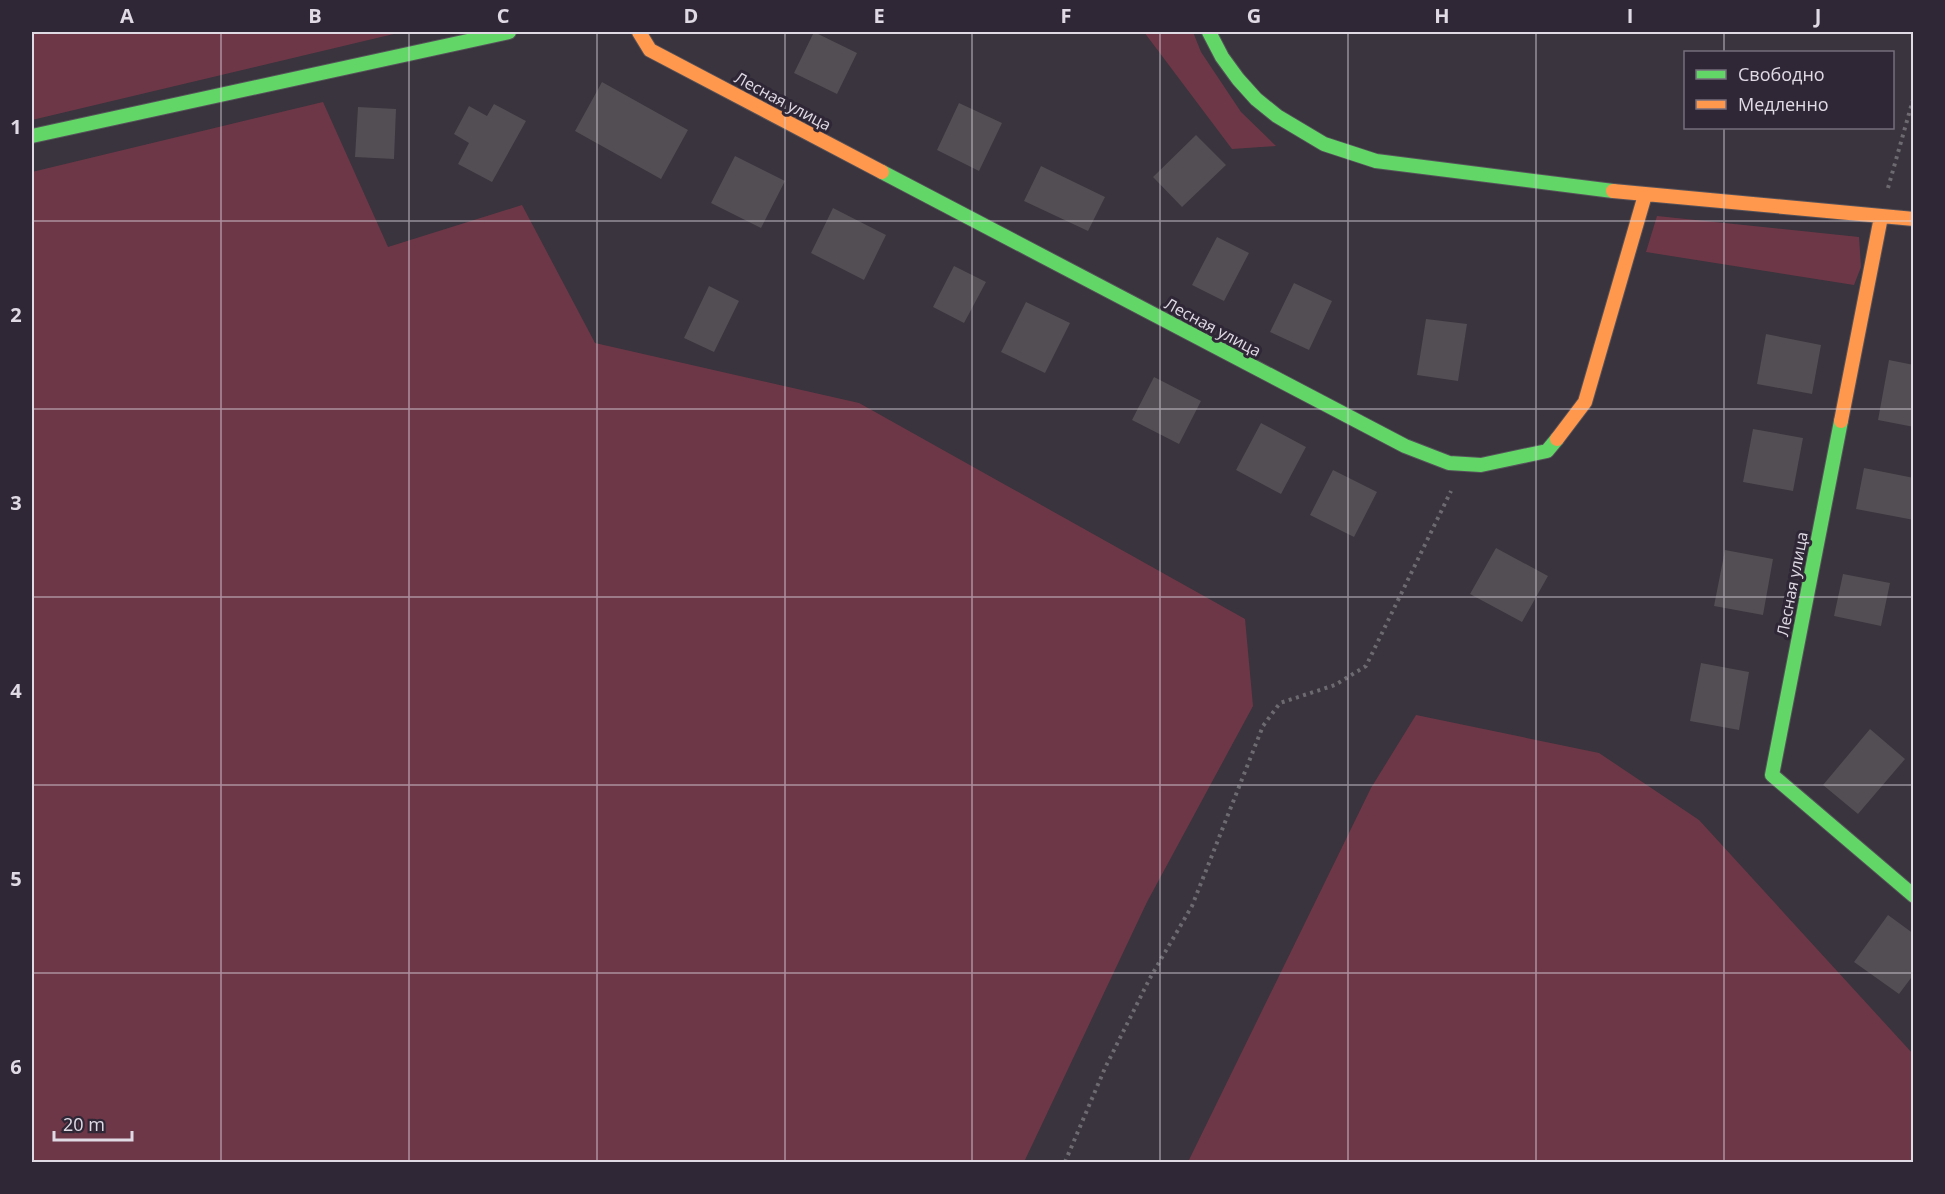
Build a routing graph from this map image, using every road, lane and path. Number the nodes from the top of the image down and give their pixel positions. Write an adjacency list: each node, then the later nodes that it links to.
1 (509, 32): 5 (street)
2 (639, 32): 9 (street, Лесная улица)
3 (1209, 32): 6 (street)
4 (1914, 96): 7 (path)
5 (32, 136)
6 (1645, 195): 7 (street); 9 (street, Лесная улица)
7 (1881, 217): 8 (street); 10 (street, Лесная улица)
8 (1914, 219)
9 (1464, 464): 11 (path)
10 (1914, 896)
11 (1065, 1162)

